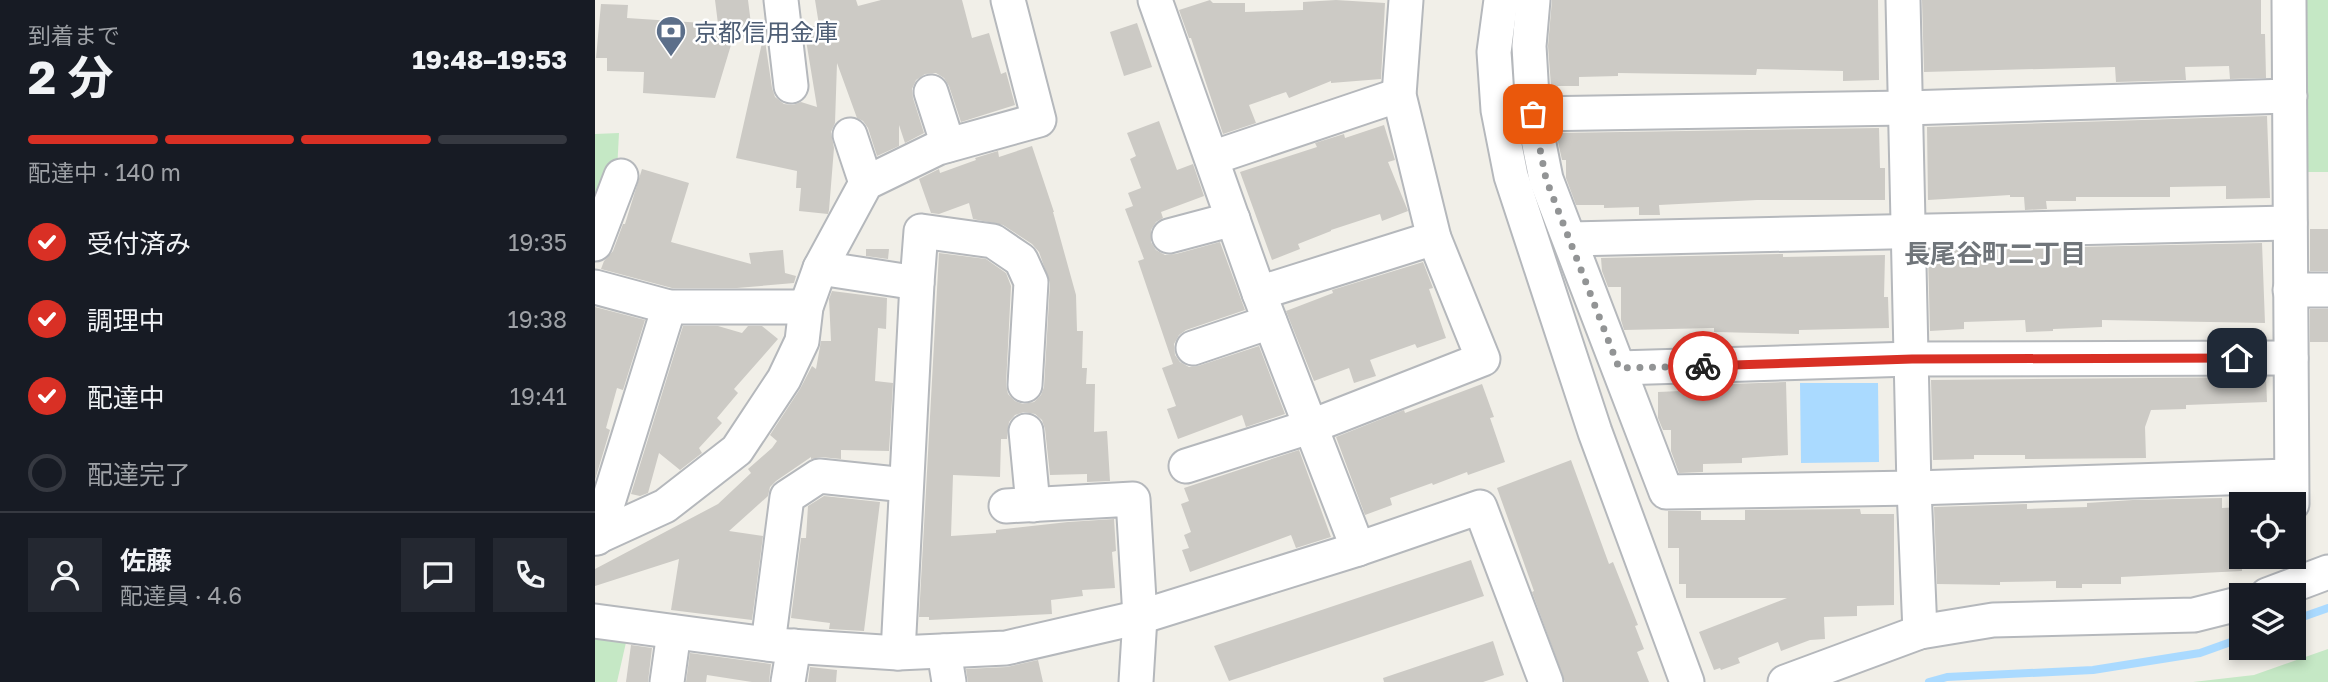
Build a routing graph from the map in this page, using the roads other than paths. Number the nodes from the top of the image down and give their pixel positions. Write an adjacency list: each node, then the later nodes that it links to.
1 (781, 0): 9 (street)
2 (1008, 0): 16 (street)
3 (1155, 0): 17 (street)
4 (1406, 0): 11 (street)
5 (1501, 0): 62 (street)
6 (1533, 0): 14 (street)
7 (1903, 0): 13 (street)
8 (2289, 0): 12 (street)
9 (791, 86)
10 (931, 92): 16 (street)
11 (1399, 95): 17 (street); 24 (street)
12 (2290, 96): 13 (street); 21 (street)
13 (1906, 108): 14 (street); 22 (street)
14 (1533, 114): 25 (street)
15 (850, 135): 19 (street)
16 (948, 145): 19 (street)
17 (1213, 158): 20 (street)
18 (621, 176): 26 (street)
19 (866, 183): 27 (street)
20 (1234, 219): 23 (street); 34 (street)
21 (2290, 223): 22 (street); 30 (street)
22 (1909, 232): 25 (street); 37 (street)
23 (1169, 236)
24 (1434, 238): 34 (street); 40 (street)
25 (1570, 239): 38 (street)
26 (595, 244)
27 (820, 268): 28 (street); 33 (street)
28 (917, 283): 39 (street); 43 (street)
29 (595, 287): 32 (street)
30 (2290, 290): 31 (street); 36 (street)
31 (2328, 290)
32 (669, 307): 33 (street); 46 (street)
33 (806, 307): 46 (street)
34 (1264, 307): 35 (street); 40 (street)
35 (1193, 348)
36 (2291, 358): 37 (street); 45 (street)
37 (1912, 359): 38 (street); 44 (street)
38 (1619, 368): 44 (street)
39 (1025, 385)
40 (1312, 426): 42 (street); 47 (street)
41 (1026, 431): 51 (street)
42 (1186, 466)
43 (906, 485): 55 (street); 56 (street)
44 (1915, 488): 45 (street); 54 (street)
45 (2292, 490)
46 (596, 538)
47 (1358, 549): 51 (street); 61 (street)
48 (2328, 572): 49 (street)
49 (2285, 579)
50 (2229, 606): 54 (street)
51 (1140, 617): 57 (street); 60 (street)
52 (595, 621): 53 (street)
53 (674, 632): 55 (street); 58 (street)
54 (1920, 632): 63 (street)
55 (781, 645): 56 (street); 59 (street)
56 (898, 653): 57 (street)
57 (947, 666)
58 (667, 682)
59 (788, 682)
60 (1136, 682)
61 (1546, 682)
62 (1688, 682)
63 (1785, 682)

